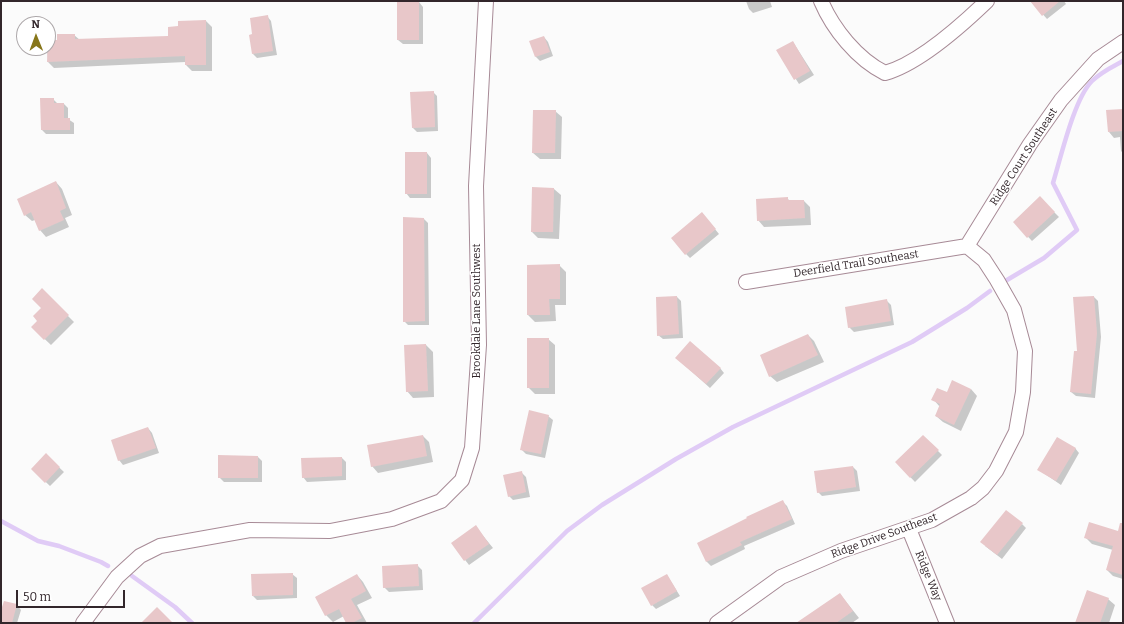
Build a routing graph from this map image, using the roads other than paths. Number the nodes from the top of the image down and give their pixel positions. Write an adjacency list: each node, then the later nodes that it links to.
1 (486, 1): 8 (street, Brookdale Lane Southwest)
2 (821, 1): 3 (street)
3 (987, 1)
4 (1123, 42): 5 (street, Ridge Court Southeast)
5 (966, 246): 6 (street, Deerfield Trail Southeast); 7 (street, Ridge Drive Southeast)
6 (746, 282)
7 (909, 529): 9 (street, Ridge Drive Southeast); 10 (street, Ridge Way)
8 (83, 623)
9 (717, 623)
10 (947, 623)

